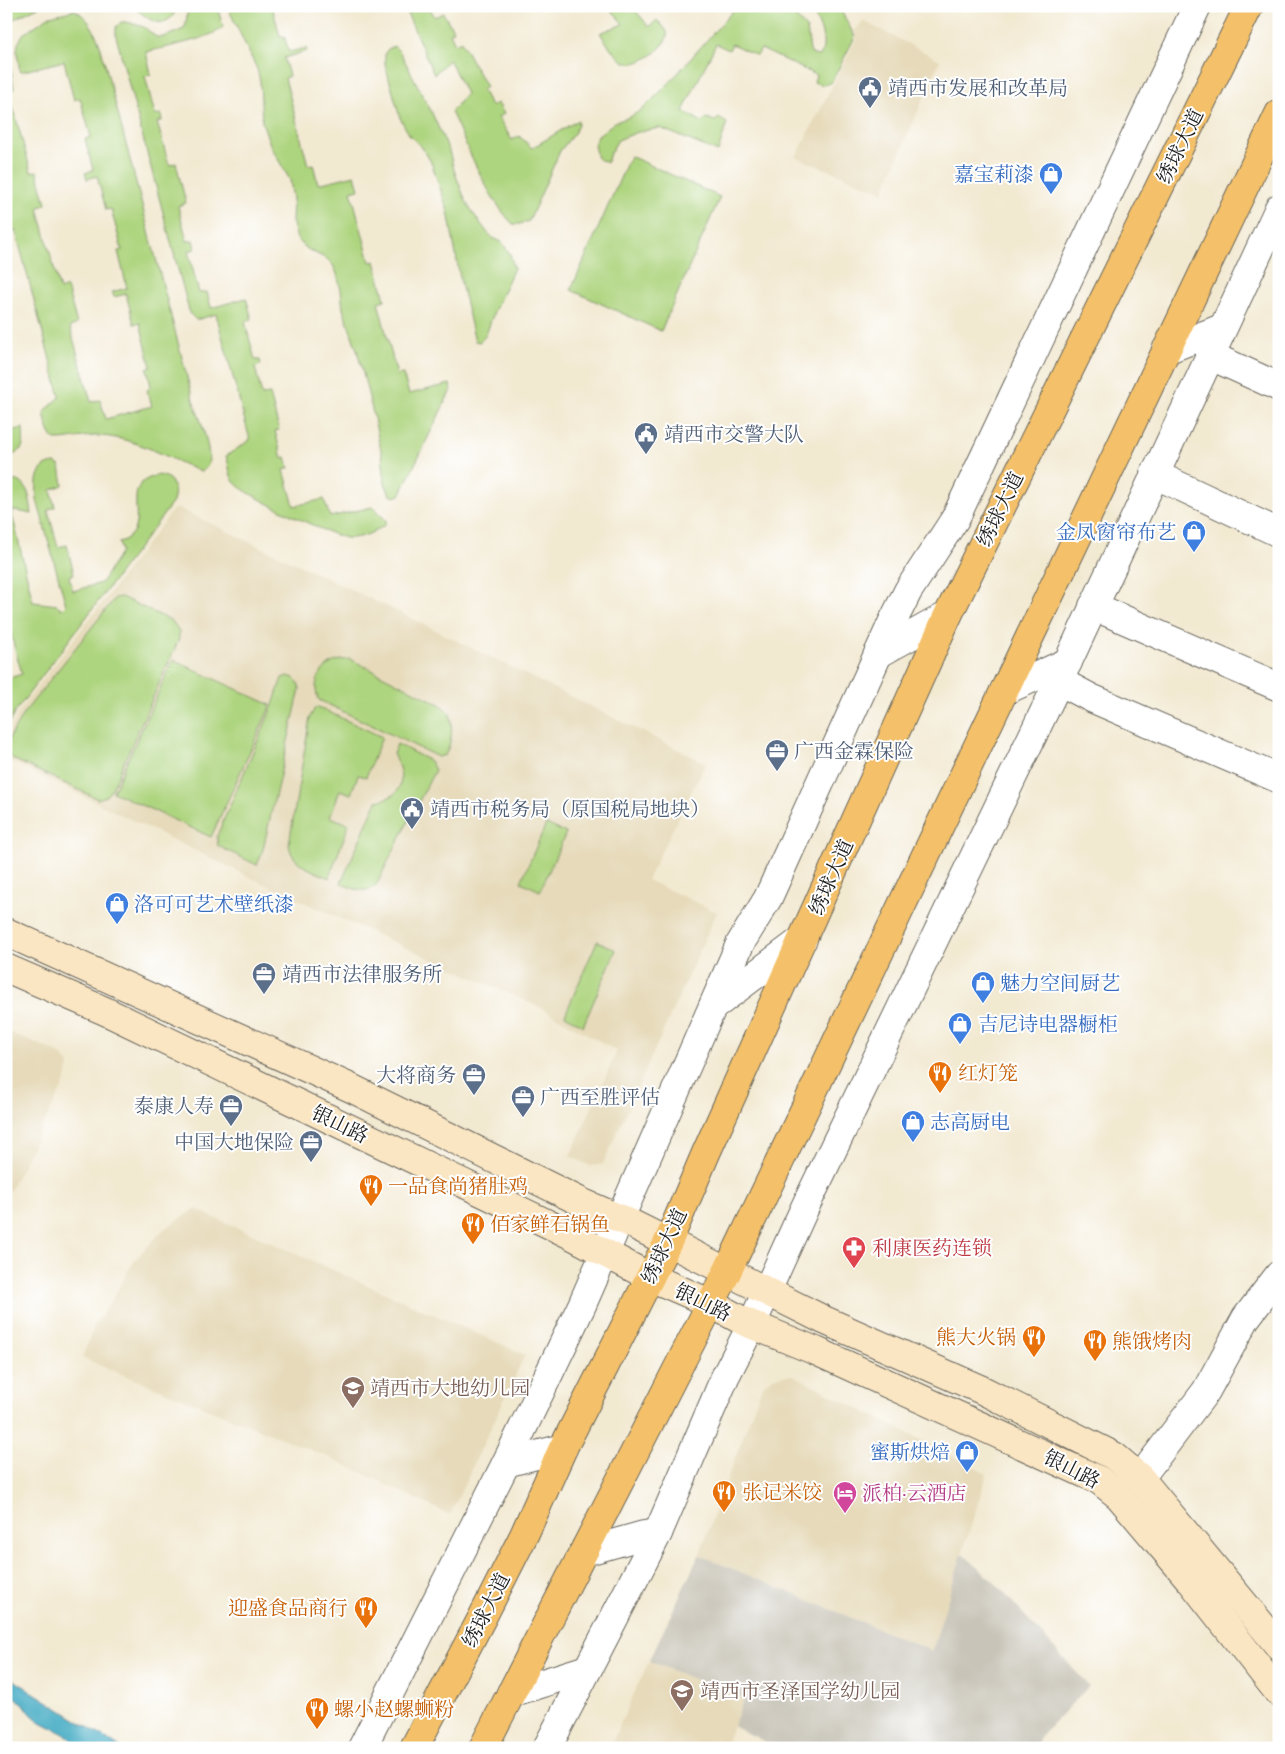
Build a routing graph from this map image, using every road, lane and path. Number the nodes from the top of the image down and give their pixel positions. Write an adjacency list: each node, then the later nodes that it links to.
1 (1197, 6): 13 (street)
2 (1249, 6): 12 (main road, 绣球大道)
3 (1279, 114): 6 (main road)
4 (1276, 220): 5 (street)
5 (1222, 328): 6 (street); 7 (street)
6 (1166, 350): 16 (main road)
7 (1209, 355): 8 (street); 9 (street)
8 (1279, 387)
9 (1154, 474): 10 (street); 11 (street)
10 (1279, 533)
11 (1093, 606): 14 (street); 15 (street)
12 (948, 616): 13 (street); 19 (main road, 绣球大道)
13 (878, 654): 21 (street)
14 (1063, 672): 16 (street); 17 (street); 28 (street)
15 (1279, 687)
16 (1004, 691): 25 (main road)
17 (1279, 778)
18 (6, 932): 22 (main road, 银山路)
19 (803, 939): 21 (street); 23 (main road, 绣球大道)
20 (6, 968): 24 (main road, 银山路)
21 (711, 1008): 22 (street)
22 (619, 1218): 23 (main road, 银山路); 24 (street)
23 (668, 1242): 25 (main road, 银山路); 27 (main road, 绣球大道)
24 (603, 1253): 27 (main road, 银山路); 32 (street)
25 (727, 1272): 28 (main road, 银山路); 29 (main road)
26 (1279, 1275): 33 (street)
27 (650, 1277): 29 (main road, 银山路); 31 (main road, 绣球大道)
28 (767, 1290): 30 (street); 33 (main road, 银山路)
29 (710, 1303): 30 (main road, 银山路); 35 (main road)
30 (752, 1324): 34 (street); 39 (main road, 银山路)
31 (562, 1448): 32 (street); 41 (main road, 绣球大道)
32 (506, 1463): 40 (street)
33 (1140, 1478): 36 (main road, 银山路)
34 (658, 1533): 35 (street); 37 (street)
35 (584, 1552): 38 (main road)
36 (1279, 1646)
37 (587, 1669): 38 (street); 43 (street)
38 (511, 1693): 42 (main road)
39 (1279, 1693)
40 (362, 1748)
41 (414, 1748)
42 (483, 1748)
43 (547, 1748)

